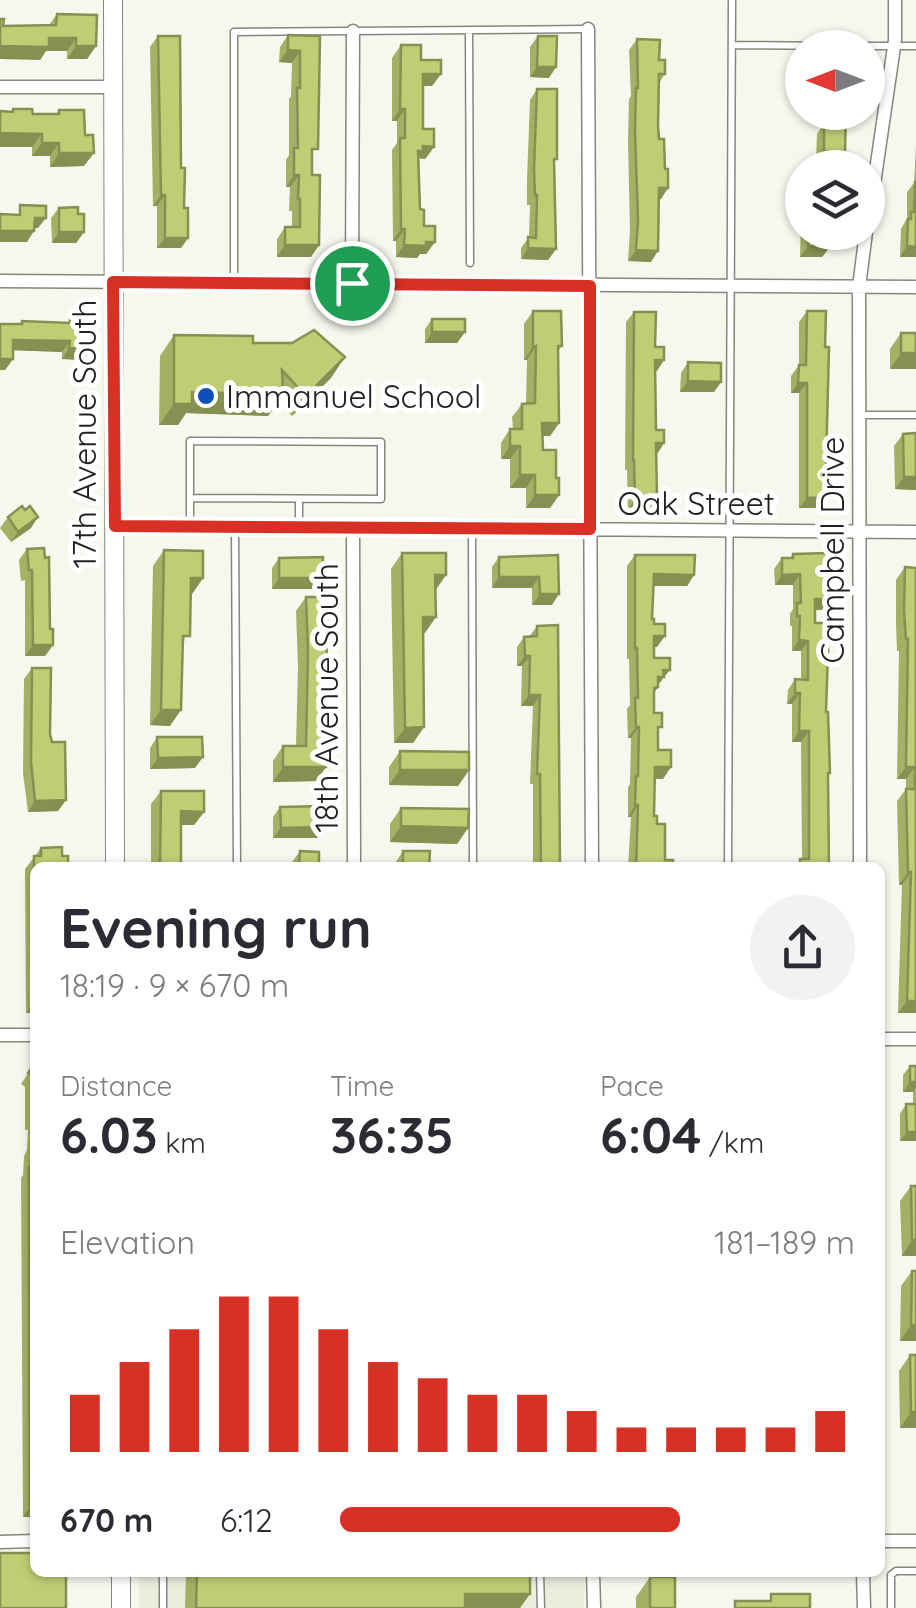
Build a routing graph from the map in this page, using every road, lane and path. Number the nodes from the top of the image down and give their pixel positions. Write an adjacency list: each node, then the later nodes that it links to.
1 (113, 0): 11 (street, 17th Avenue South)
2 (732, 0): 7 (lane)
3 (894, 0): 8 (street, Campbell Drive)
4 (588, 29): 5 (lane); 19 (street)
5 (469, 30): 6 (lane); 14 (lane)
6 (353, 31): 17 (lane); 18 (street)
7 (732, 45): 8 (lane); 20 (lane)
8 (894, 46): 9 (lane); 12 (street, Campbell Drive)
9 (916, 46)
10 (0, 87): 11 (street)
11 (113, 87): 16 (street, 17th Avenue South)
12 (879, 150)
13 (864, 250): 21 (street, Campbell Drive)
14 (470, 263)
15 (0, 282): 16 (street)
16 (113, 282): 17 (street); 27 (street, 17th Avenue South)
17 (234, 282): 18 (street)
18 (352, 283): 19 (street)
19 (590, 286): 20 (street); 33 (street)
20 (730, 286): 21 (street); 34 (lane)
21 (858, 287): 22 (street); 23 (street, Campbell Drive)
22 (916, 288)
23 (859, 415): 24 (lane); 35 (street, Campbell Drive)
24 (916, 415)
25 (190, 498): 26 (lane); 26 (lane); 28 (lane)
26 (298, 499): 30 (lane)
27 (115, 526): 28 (street, Oak Street); 37 (street, 17th Avenue South)
28 (190, 526): 29 (street, Oak Street)
29 (236, 526): 30 (street, Oak Street); 38 (lane)
30 (298, 527): 31 (street, Oak Street)
31 (353, 528): 32 (street, Oak Street); 39 (street, 18th Avenue South)
32 (472, 528): 33 (street, Oak Street); 40 (lane)
33 (590, 529): 34 (street, Oak Street); 41 (street)
34 (729, 530): 35 (street, Oak Street); 42 (lane)
35 (860, 532): 36 (street, Oak Street); 43 (street, Campbell Drive)
36 (916, 532)
37 (115, 862)
38 (237, 862)
39 (354, 862)
40 (472, 862)
41 (592, 862)
42 (728, 862)
43 (860, 862)
44 (0, 1035): 45 (street)
45 (30, 1036)
46 (885, 1039): 47 (street)
47 (916, 1039)
48 (885, 1540): 50 (street)
49 (30, 1541): 51 (street)
50 (916, 1541)
51 (0, 1542)
52 (916, 1570): 63 (lane)
53 (120, 1577): 58 (street)
54 (163, 1577): 59 (lane)
55 (540, 1577): 60 (lane)
56 (594, 1577): 61 (street)
57 (864, 1577): 62 (street)
58 (121, 1608)
59 (163, 1608)
60 (541, 1608)
61 (594, 1608)
62 (864, 1608)
63 (891, 1608)

